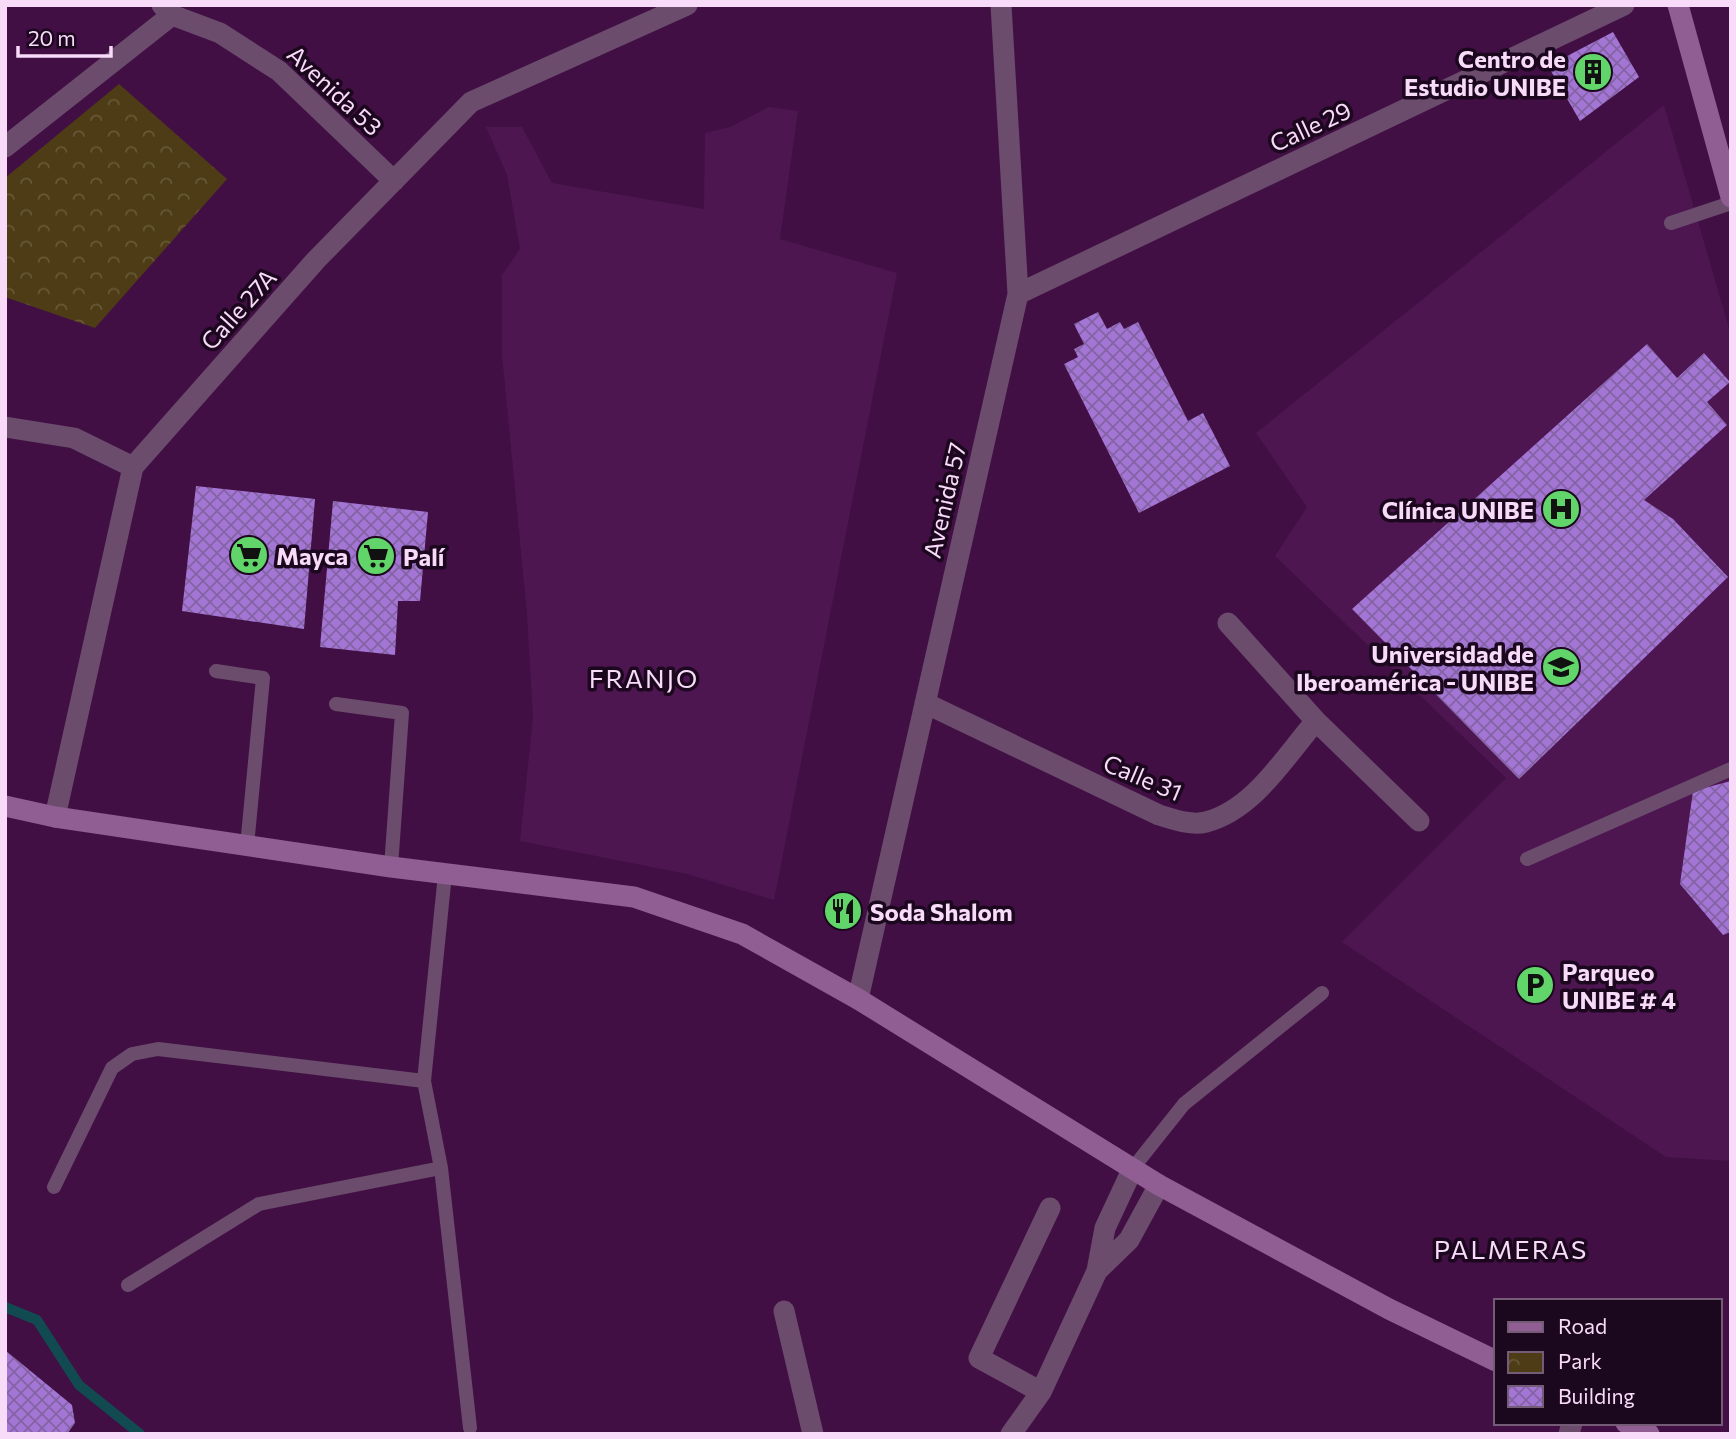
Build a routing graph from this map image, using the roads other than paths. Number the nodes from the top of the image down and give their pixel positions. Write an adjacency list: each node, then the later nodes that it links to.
1 (687, 5): 7 (street, Calle 27A)
2 (1000, 5): 11 (street, Avenida 57)
3 (1624, 5): 11 (street, Calle 29)
4 (1678, 5): 8 (main road)
5 (167, 10): 6 (street); 7 (street, Avenida 53)
6 (5, 147)
7 (394, 181): 13 (street, Calle 27A)
8 (1731, 197)
9 (1731, 202): 10 (lane)
10 (1671, 223)
11 (1018, 294): 16 (street, Avenida 57)
12 (5, 427): 13 (street)
13 (133, 467): 21 (street, Calle 27A)
14 (1228, 623): 18 (street)
15 (216, 671): 23 (lane)
16 (925, 703): 18 (street, Calle 31); 28 (street, Avenida 57)
17 (336, 704): 25 (lane)
18 (1316, 721): 22 (street)
19 (1731, 769): 24 (lane)
20 (5, 806): 21 (main road)
21 (55, 817): 23 (main road)
22 (1419, 821)
23 (247, 846): 25 (main road)
24 (1527, 859)
25 (391, 867): 26 (main road)
26 (444, 874): 28 (main road); 29 (lane)
27 (1322, 993): 31 (lane)
28 (858, 999): 31 (main road)
29 (424, 1081): 30 (lane); 33 (lane)
30 (441, 1168): 36 (lane); 41 (lane)
31 (1133, 1168): 32 (main road); 35 (street)
32 (1159, 1185): 35 (street); 38 (main road)
33 (54, 1187)
34 (1050, 1208): 39 (street)
35 (1097, 1271): 39 (street)
36 (128, 1286)
37 (784, 1311): 42 (street)
38 (1494, 1360)
39 (1041, 1392): 43 (street)
40 (1630, 1425): 44 (main road)
41 (470, 1428)
42 (813, 1434)
43 (1011, 1434)
44 (1649, 1434)

